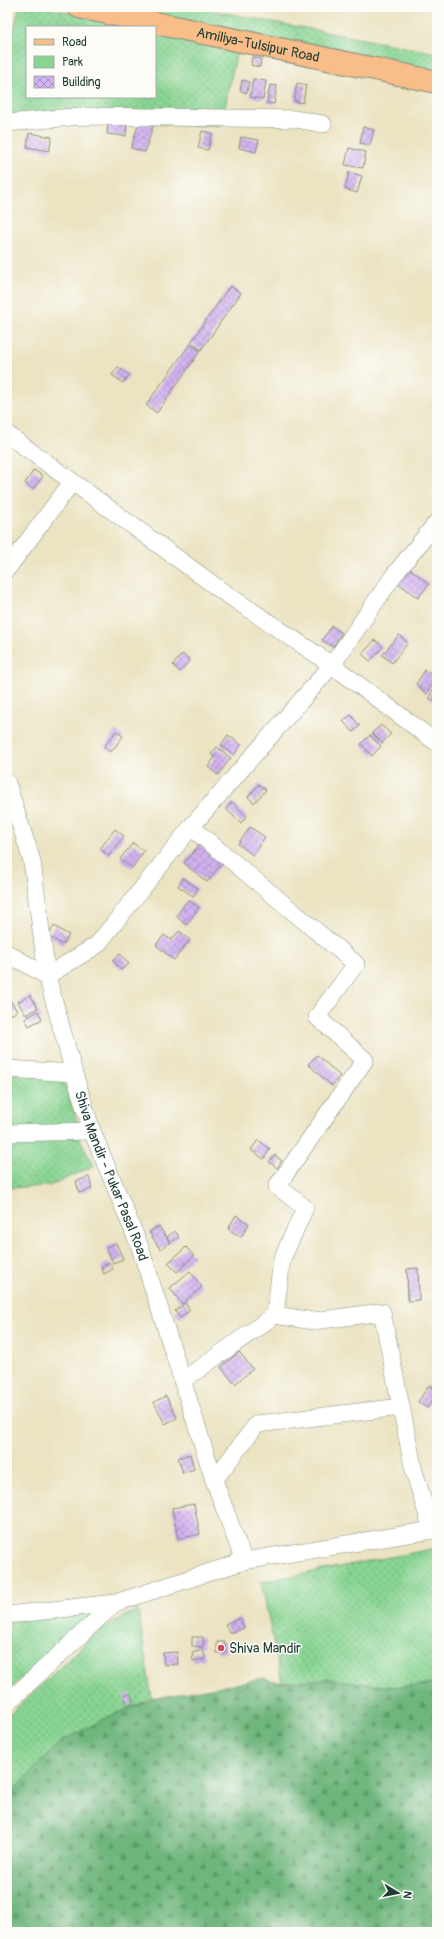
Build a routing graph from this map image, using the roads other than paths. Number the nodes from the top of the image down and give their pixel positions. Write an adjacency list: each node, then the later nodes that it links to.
1 (79, 7): 2 (main road, Amiliya-Tulsipur Road)
2 (437, 82)
3 (7, 122): 4 (street)
4 (323, 124)
5 (7, 434): 6 (street)
6 (72, 482): 8 (street); 9 (street)
7 (437, 522): 9 (street)
8 (7, 569)
9 (332, 665): 10 (street); 12 (street)
10 (437, 742)
11 (7, 783): 14 (street, Shiva Mandir - Pukar Pasal Road)
12 (191, 828): 14 (street); 19 (street)
13 (7, 953): 14 (street)
14 (47, 976): 16 (street, Shiva Mandir - Pukar Pasal Road)
15 (7, 1069): 16 (street)
16 (74, 1073): 17 (street, Shiva Mandir - Pukar Pasal Road)
17 (92, 1131): 18 (street); 20 (street, Shiva Mandir - Pukar Pasal Road)
18 (7, 1134)
19 (275, 1314): 20 (street); 21 (street)
20 (182, 1381): 22 (street, Shiva Mandir - Pukar Pasal Road)
21 (401, 1407): 22 (street); 23 (street)
22 (214, 1480): 24 (street, Shiva Mandir - Pukar Pasal Road)
23 (435, 1529): 24 (street)
24 (244, 1560): 25 (street)
25 (114, 1603): 26 (street); 27 (street)
26 (7, 1615)
27 (7, 1703)

